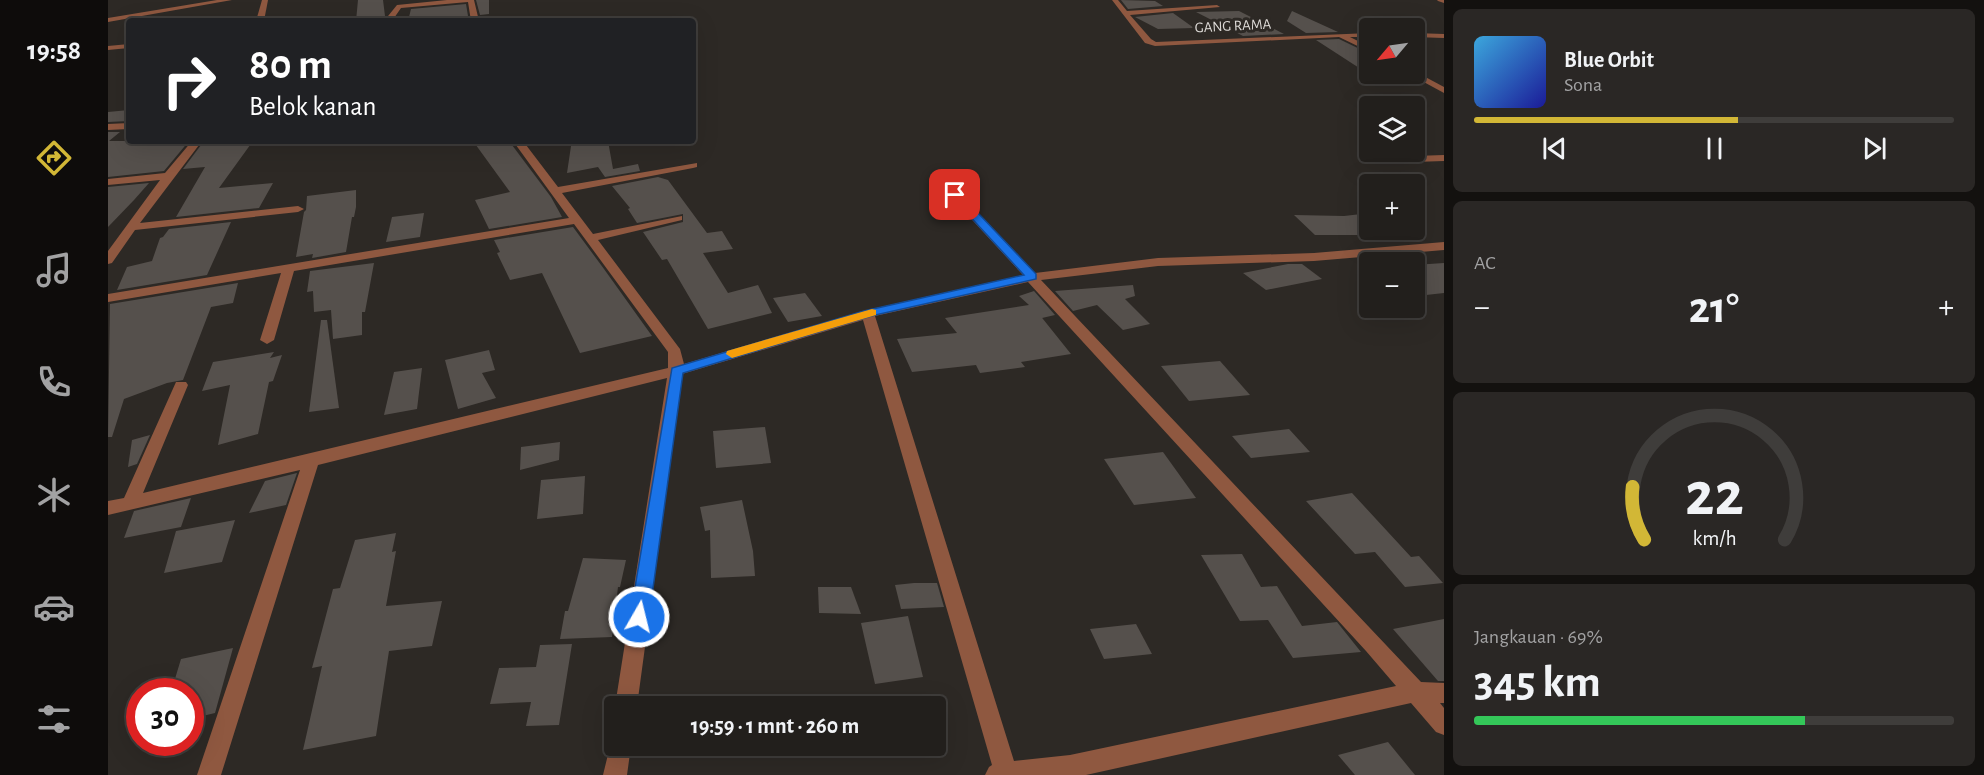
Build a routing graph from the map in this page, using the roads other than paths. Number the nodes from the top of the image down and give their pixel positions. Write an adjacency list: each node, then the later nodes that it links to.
1 (229, 0): 9 (street)
2 (265, 0): 6 (street)
3 (1115, 0): 5 (street, GANG RAMA)
4 (1217, 7): 5 (street)
5 (1125, 13): 10 (street, GANG RAMA)
6 (261, 18)
7 (390, 18): 8 (street)
8 (474, 18)
9 (108, 20)
10 (1340, 35): 11 (street); 14 (street, GANG RAMA)
11 (1359, 35)
12 (1425, 35): 13 (street)
13 (1444, 36)
14 (1359, 44)
15 (126, 46): 16 (street)
16 (108, 48)
17 (1425, 80): 18 (street)
18 (1444, 90)
19 (126, 126): 20 (street)
20 (108, 127)
21 (195, 144): 26 (street)
22 (520, 144): 28 (street)
23 (1444, 158): 24 (street)
24 (1425, 159)
25 (693, 165): 28 (street)
26 (168, 176): 27 (street); 33 (street)
27 (108, 182)
28 (555, 191): 32 (street)
29 (955, 195): 39 (street)
30 (298, 209): 33 (street)
31 (678, 218): 34 (street)
32 (577, 220): 34 (street); 38 (street)
33 (132, 227): 37 (street)
34 (591, 238): 43 (street)
35 (1438, 246): 36 (street); 39 (street)
36 (1444, 255)
37 (109, 257)
38 (289, 268): 40 (street); 42 (street)
39 (1032, 277): 41 (street); 48 (street)
40 (108, 298)
41 (868, 314): 43 (street); 56 (street)
42 (267, 340)
43 (677, 371): 45 (street); 50 (street)
44 (181, 385): 46 (street)
45 (310, 461): 46 (street); 54 (street)
46 (130, 503): 47 (street)
47 (108, 508)
48 (1414, 692): 49 (street); 51 (street); 53 (street)
49 (1444, 693)
50 (628, 696)
51 (1444, 724)
52 (618, 756): 55 (street)
53 (1072, 771): 56 (street)
54 (209, 775)
55 (615, 775)
56 (1001, 775)

